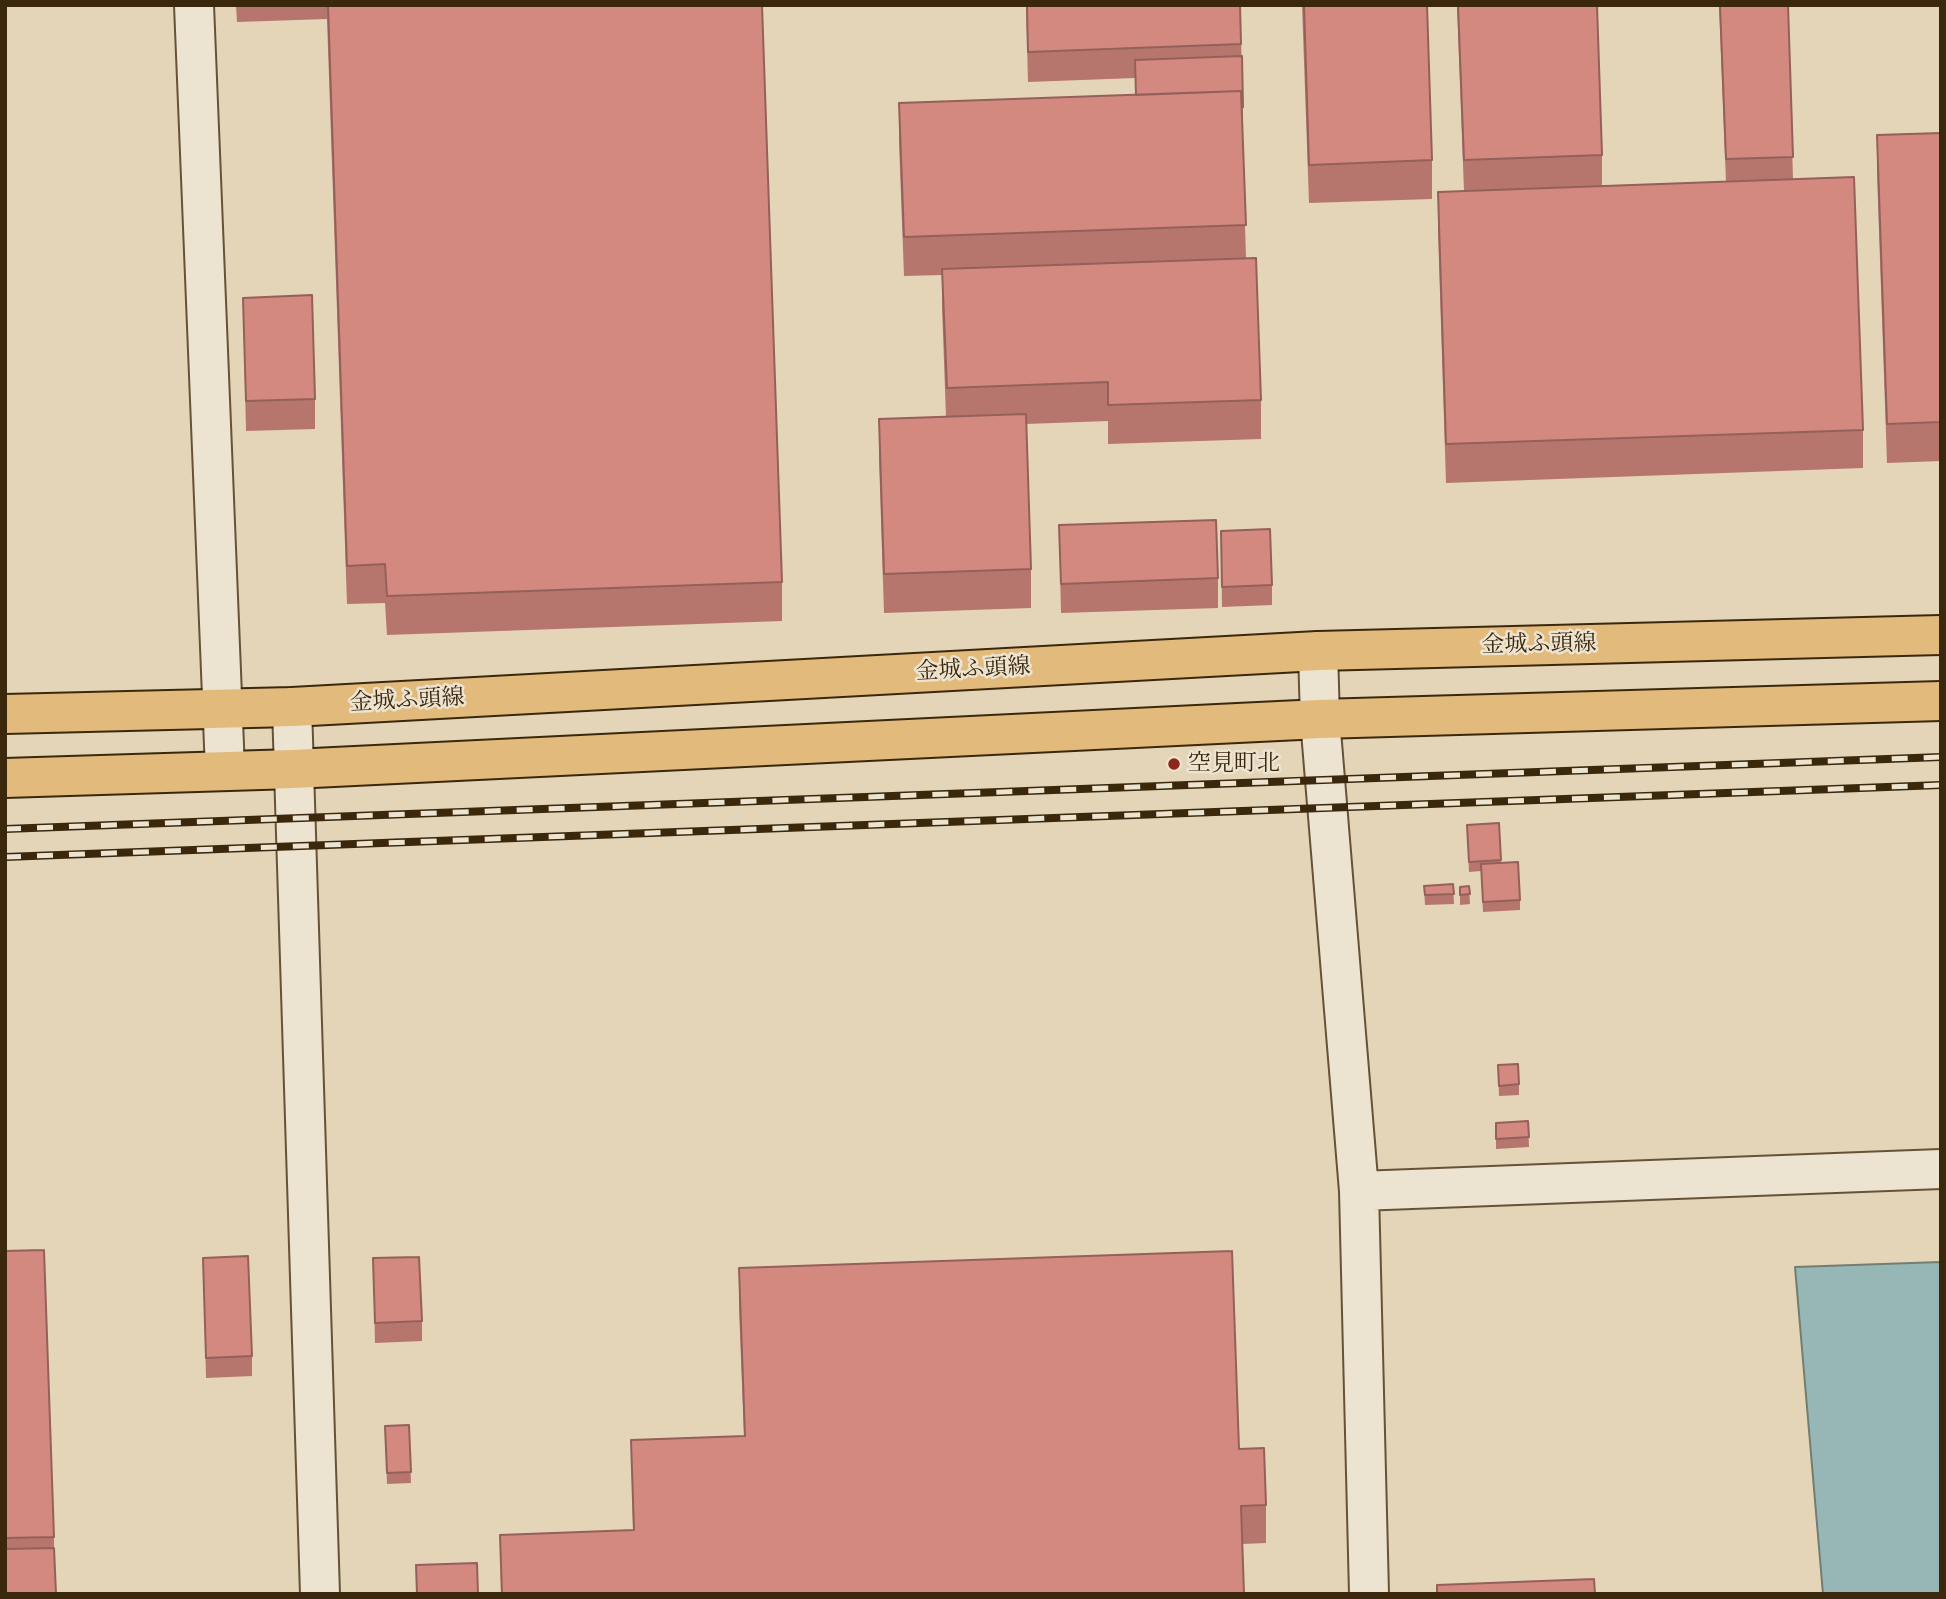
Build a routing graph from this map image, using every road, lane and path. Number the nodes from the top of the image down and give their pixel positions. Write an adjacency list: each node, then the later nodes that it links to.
1 (194, 5): 6 (street)
2 (1941, 635): 3 (main road, 金城ふ頭線)
3 (1318, 651): 5 (main road, 金城ふ頭線); 8 (street)
4 (1941, 701): 8 (main road)
5 (292, 707): 6 (main road, 金城ふ頭線); 9 (street)
6 (223, 709): 7 (main road, 金城ふ頭線); 10 (street)
7 (5, 714)
8 (1320, 719): 9 (main road); 13 (street)
9 (293, 769): 10 (main road); 14 (street)
10 (225, 770): 11 (main road)
11 (5, 778)
12 (1941, 1169): 13 (street)
13 (1359, 1191): 15 (street)
14 (320, 1594)
15 (1370, 1594)

